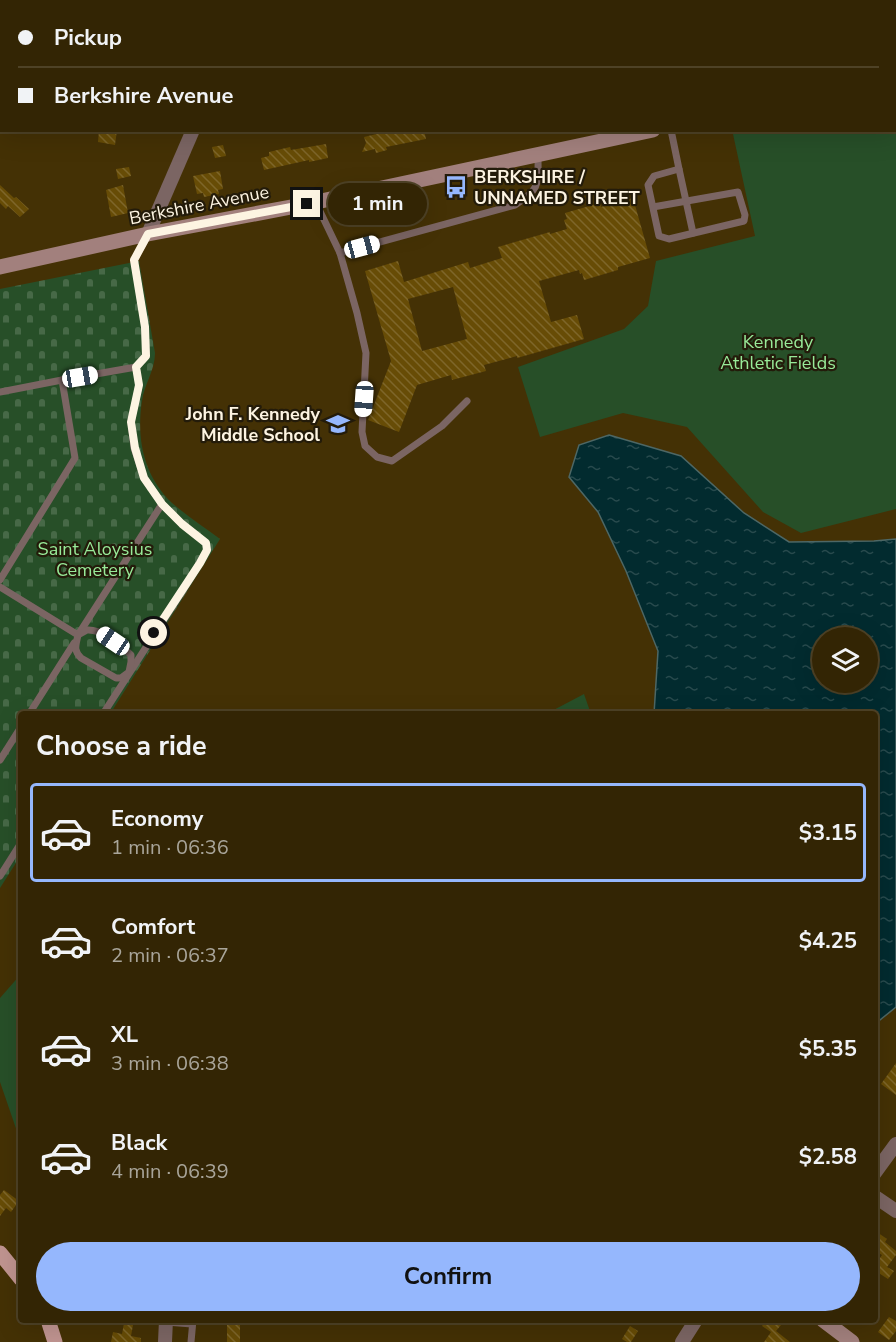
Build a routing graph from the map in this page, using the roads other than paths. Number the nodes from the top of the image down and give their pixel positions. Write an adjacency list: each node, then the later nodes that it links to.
1 (192, 132): 10 (street)
2 (644, 132): 4 (main road, Berkshire Avenue)
3 (671, 132): 5 (lane)
4 (538, 155): 7 (main road, Berkshire Avenue); 11 (lane)
5 (679, 169): 6 (lane); 8 (lane)
6 (686, 201): 8 (lane); 9 (lane); 9 (lane)
7 (316, 202): 10 (main road, Berkshire Avenue); 11 (lane)
8 (653, 207): 9 (lane)
9 (693, 233)
10 (148, 234): 12 (main road, Berkshire Avenue); 13 (lane)
11 (340, 252): 16 (lane)
12 (0, 267)
13 (136, 367): 14 (lane); 17 (lane)
14 (62, 380): 15 (lane); 18 (lane)
15 (0, 392)
16 (467, 401)
17 (162, 504): 20 (lane); 21 (lane)
18 (0, 580)
19 (0, 587): 20 (lane)
20 (78, 635): 21 (lane); 21 (lane); 22 (lane)
21 (129, 672): 23 (lane)
22 (31, 711)
23 (105, 711)
24 (18, 732): 25 (lane)
25 (0, 760)
26 (18, 848): 27 (lane)
27 (0, 876)
28 (896, 1144): 29 (street)
29 (878, 1169)
30 (878, 1199): 31 (street)
31 (896, 1211)
32 (0, 1253): 33 (main road)
33 (18, 1275)
34 (49, 1323): 39 (main road)
35 (166, 1323): 40 (street)
36 (192, 1323): 41 (lane)
37 (694, 1323): 42 (street)
38 (827, 1323): 43 (main road)
39 (55, 1342)
40 (165, 1342)
41 (191, 1342)
42 (682, 1342)
43 (852, 1342)

